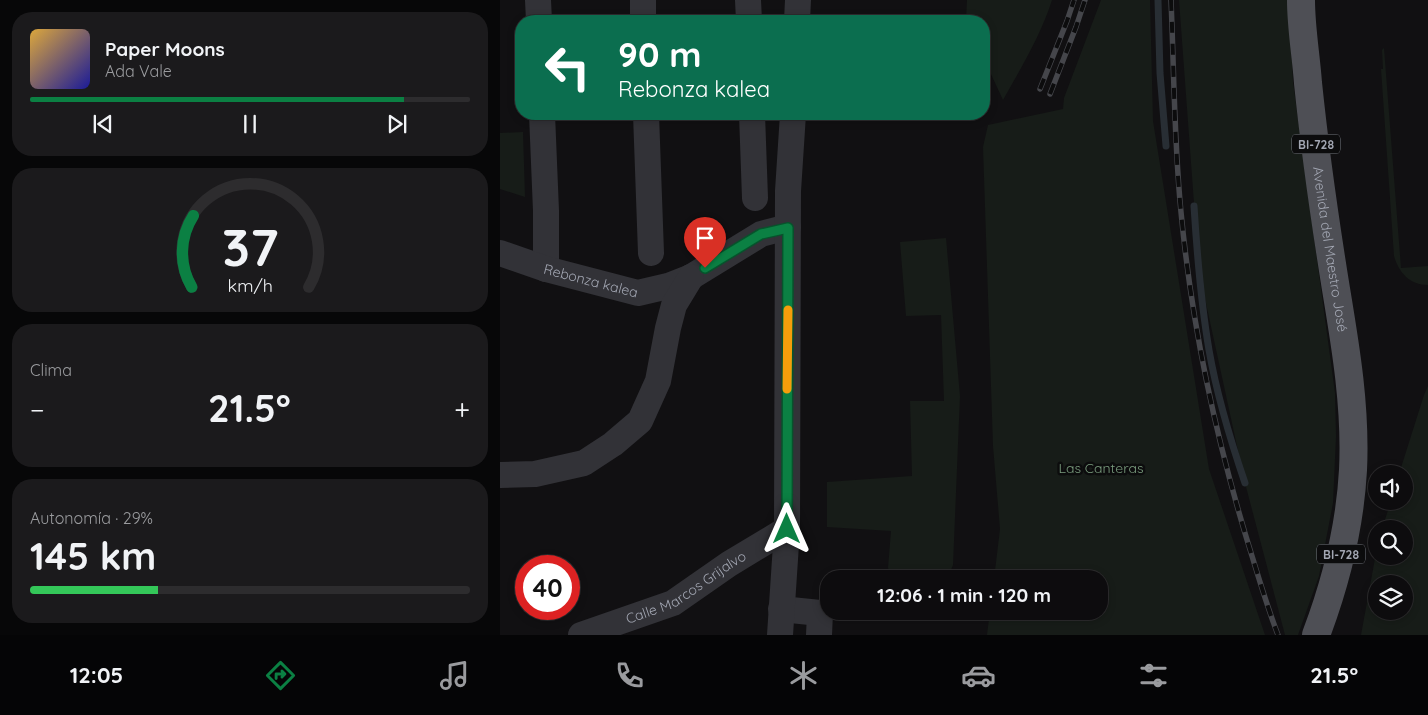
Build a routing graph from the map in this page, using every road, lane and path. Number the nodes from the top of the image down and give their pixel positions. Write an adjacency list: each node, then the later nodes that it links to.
1 (538, 0): 6 (street)
2 (643, 0): 7 (street)
3 (748, 0): 8 (street)
4 (798, 0): 9 (street)
5 (1300, 0): 28 (main road, Avenida del Maestro José / BI-728)
6 (539, 15)
7 (643, 15)
8 (749, 15)
9 (797, 15)
10 (542, 120): 18 (street)
11 (646, 120): 17 (street)
12 (752, 120): 14 (street)
13 (793, 120): 15 (street)
14 (755, 198)
15 (788, 228): 19 (street, Rebonza kalea); 23 (street)
16 (500, 253): 18 (street, Rebonza kalea)
17 (651, 253)
18 (546, 269): 20 (street, Rebonza kalea)
19 (691, 277): 20 (street, Rebonza kalea); 21 (street)
20 (638, 293): 21 (street)
21 (668, 328): 22 (street)
22 (500, 475)
23 (787, 529): 24 (street); 25 (street, Calle Marcos Grijalvo)
24 (781, 609): 26 (street); 27 (street)
25 (581, 635)
26 (780, 635)
27 (818, 635)
28 (1316, 635)

